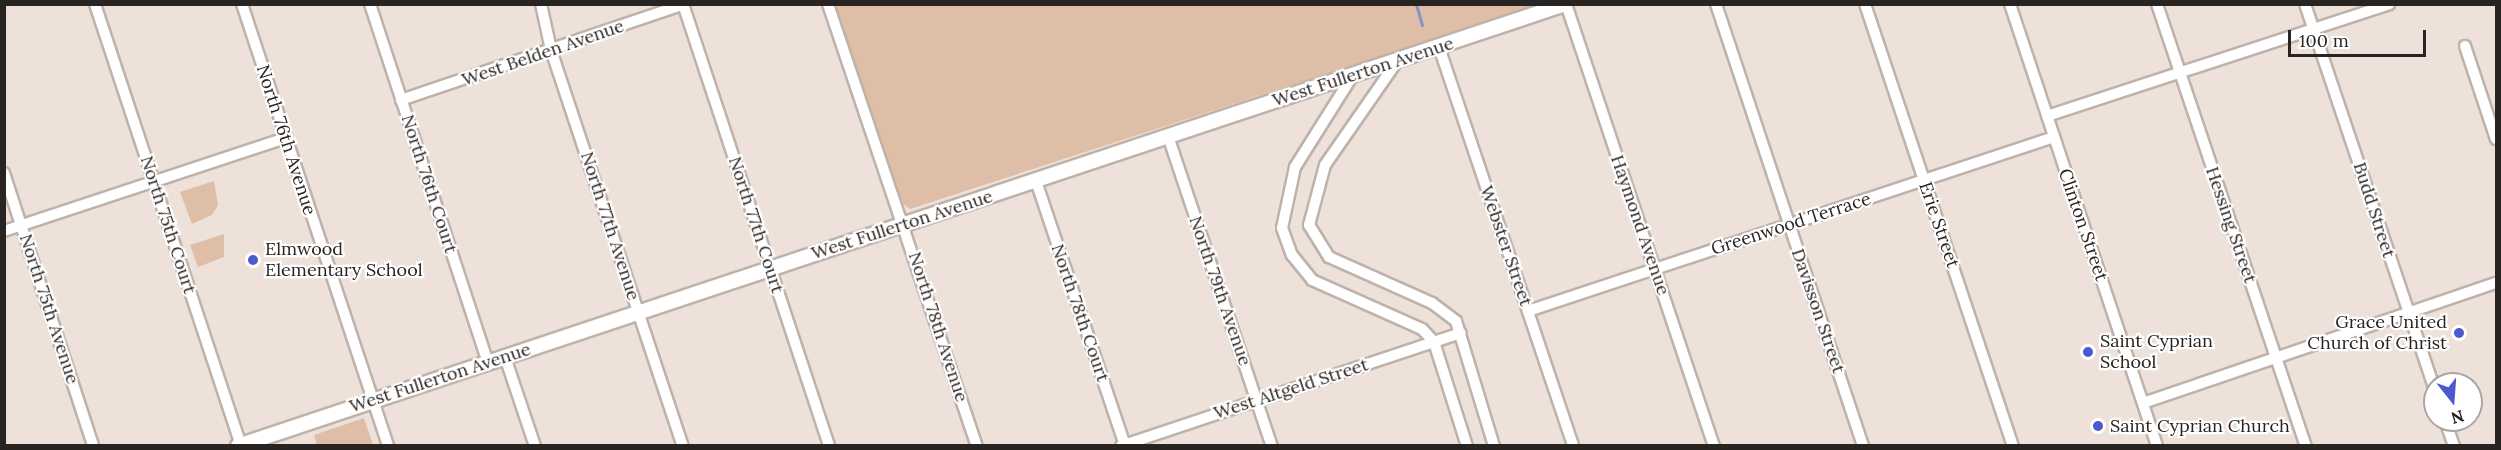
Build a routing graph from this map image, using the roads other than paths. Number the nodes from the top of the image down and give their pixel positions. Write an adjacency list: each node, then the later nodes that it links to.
1 (95, 4): 29 (street, North 75th Court)
2 (242, 4): 25 (street, North 76th Avenue)
3 (370, 4): 21 (street, North 76th Court)
4 (541, 4): 17 (street, North 77th Avenue)
5 (828, 4): 31 (street, North 78th Avenue)
6 (1566, 4): 15 (street, West Fullerton Avenue); 36 (street, Haymond Avenue)
7 (1716, 4): 32 (street, Davisson Street)
8 (1865, 4): 28 (street, Erie Street)
9 (2010, 4): 22 (street, Clinton Street)
10 (2157, 4): 19 (street, Hessing Street)
11 (2305, 4): 14 (street, Budd Street)
12 (2389, 4): 14 (street)
13 (683, 5): 17 (street, West Belden Avenue); 35 (street, North 77th Court)
14 (2313, 29): 19 (street); 40 (street, Budd Street)
15 (1440, 46): 18 (street, West Fullerton Avenue); 38 (street, Webster Street)
16 (2465, 46): 26 (street)
17 (551, 50): 21 (street, West Belden Avenue); 39 (street, North 77th Avenue)
18 (1398, 60): 20 (street, West Fullerton Avenue); 41 (street)
19 (2180, 73): 22 (street); 44 (street, Hessing Street)
20 (1353, 75): 23 (street, West Fullerton Avenue); 42 (street)
21 (401, 100): 45 (street, North 76th Court)
22 (2047, 116): 24 (street, Clinton Street)
23 (1168, 136): 30 (street, West Fullerton Avenue); 48 (street, North 79th Avenue)
24 (2054, 137): 28 (street, Greenwood Terrace); 49 (street, Clinton Street)
25 (286, 138): 29 (street); 47 (street, North 76th Avenue)
26 (2496, 139)
27 (4, 173): 33 (street, North 75th Avenue)
28 (1924, 180): 32 (street, Greenwood Terrace); 64 (street, Erie Street)
29 (154, 181): 33 (street); 50 (street, North 75th Court)
30 (1036, 181): 31 (street, West Fullerton Avenue); 51 (street, North 78th Court)
31 (903, 224): 35 (street, West Fullerton Avenue); 57 (street, North 78th Avenue)
32 (1789, 225): 36 (street, Greenwood Terrace); 63 (street, Davisson Street)
33 (22, 226): 34 (street); 52 (street, North 75th Avenue)
34 (4, 231)
35 (771, 268): 39 (street, West Fullerton Avenue); 56 (street, North 77th Court)
36 (1655, 269): 38 (street, Greenwood Terrace); 62 (street, Haymond Avenue)
37 (2496, 283): 40 (street)
38 (1528, 311): 61 (street, Webster Street)
39 (639, 312): 43 (street, West Fullerton Avenue); 55 (street, North 77th Avenue)
40 (2408, 313): 44 (street); 46 (street, Budd Street)
41 (1461, 333): 42 (street, West Altgeld Street); 60 (street)
42 (1434, 342): 48 (street, West Altgeld Street); 59 (street)
43 (505, 357): 45 (street, West Fullerton Avenue); 54 (street)
44 (2276, 358): 49 (street); 66 (street, Hessing Street)
45 (488, 363): 47 (street, West Fullerton Avenue)
46 (2428, 372)
47 (373, 401): 50 (street, West Fullerton Avenue); 53 (street, North 76th Avenue)
48 (1257, 401): 51 (street, West Altgeld Street); 58 (street, North 79th Avenue)
49 (2143, 403): 65 (street, Clinton Street)
50 (240, 445)
51 (1124, 445)
52 (93, 446)
53 (388, 446)
54 (535, 446)
55 (683, 446)
56 (829, 446)
57 (977, 446)
58 (1272, 446)
59 (1467, 446)
60 (1494, 446)
61 (1573, 446)
62 (1714, 446)
63 (1863, 446)
64 (2013, 446)
65 (2157, 446)
66 (2306, 446)

